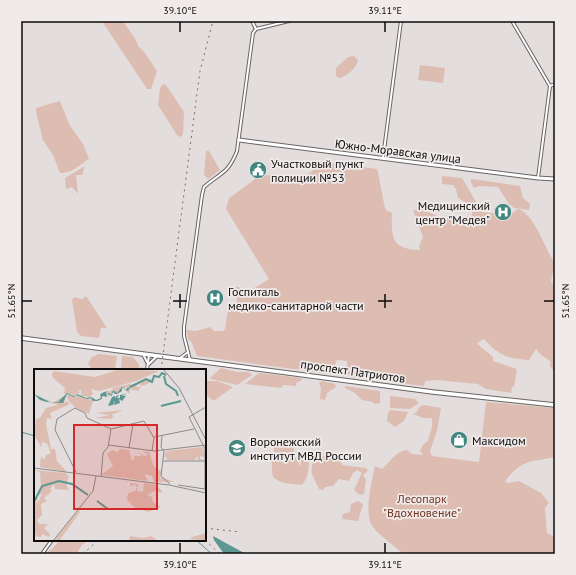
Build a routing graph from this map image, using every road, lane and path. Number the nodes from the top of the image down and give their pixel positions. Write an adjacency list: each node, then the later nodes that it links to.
1 (252, 21): 5 (street)
2 (289, 21): 5 (street)
3 (401, 21): 9 (street)
4 (512, 21): 7 (street)
5 (256, 29): 8 (street)
6 (555, 84): 7 (street)
7 (550, 86): 10 (street)
8 (239, 140): 9 (main road, Южно-Моравская улица); 13 (street)
9 (383, 158): 10 (main road, Южно-Моравская улица)
10 (538, 178): 11 (main road, Южно-Моравская улица)
11 (555, 179)
12 (21, 338): 14 (highway, проспект Патриотов)
13 (188, 352): 17 (street); 18 (street)
14 (142, 353): 15 (highway, проспект Патриотов); 19 (street)
15 (150, 354): 16 (highway, проспект Патриотов); 19 (street)
16 (158, 355): 17 (highway, проспект Патриотов); 19 (street)
17 (179, 358): 18 (highway, проспект Патриотов)
18 (190, 360): 21 (highway, проспект Патриотов)
19 (148, 366): 20 (street)
20 (147, 369)
21 (555, 404)
22 (51, 541): 23 (street)
23 (42, 554)

